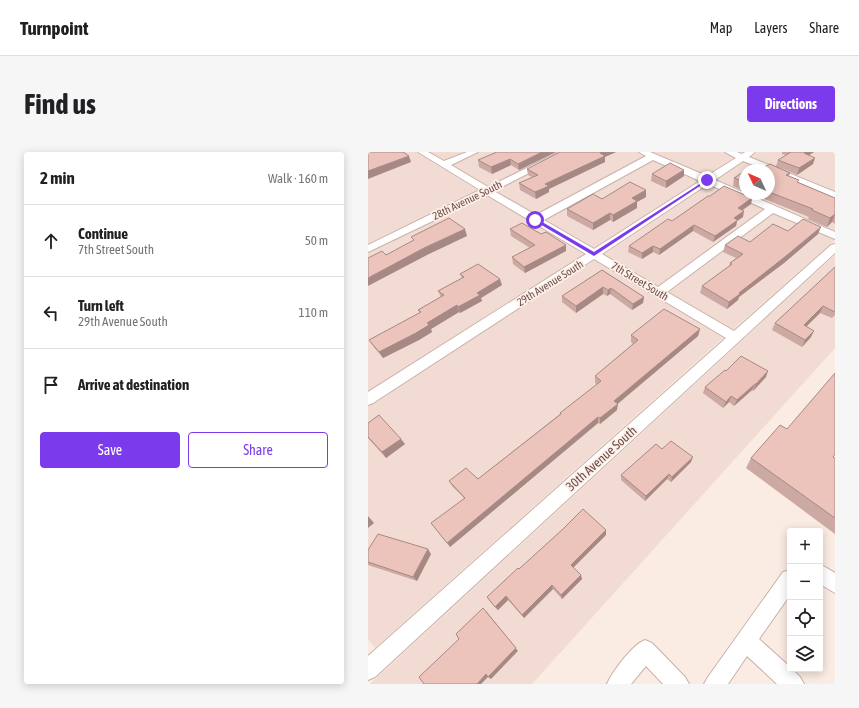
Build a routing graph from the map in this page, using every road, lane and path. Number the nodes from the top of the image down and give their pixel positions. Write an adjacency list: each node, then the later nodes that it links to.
1 (422, 152): 8 (street, 7th Street South)
2 (474, 152): 8 (street)
3 (566, 152): 10 (street, 28th Avenue South)
4 (643, 152): 7 (street)
5 (729, 152): 6 (street)
6 (747, 155): 9 (street, 29th Avenue South); 11 (street)
7 (653, 156): 9 (street); 13 (street)
8 (444, 165): 10 (street, 7th Street South)
9 (707, 180): 12 (street); 17 (street, 29th Avenue South)
10 (486, 191): 13 (street, 7th Street South); 16 (street, 28th Avenue South)
11 (835, 195)
12 (772, 209): 14 (street); 18 (street)
13 (535, 220): 17 (street, 7th Street South)
14 (835, 236)
15 (835, 246): 19 (street, 30th Avenue South)
16 (368, 249)
17 (594, 254): 18 (street, 7th Street South); 20 (street, 29th Avenue South)
18 (659, 292): 19 (street, 7th Street South)
19 (734, 337): 25 (street, 30th Avenue South)
20 (368, 399)
21 (823, 575): 23 (street)
22 (787, 583): 24 (street)
23 (835, 584)
24 (746, 641): 28 (street); 29 (street)
25 (369, 666)
26 (618, 684): 27 (street)
27 (678, 684)
28 (715, 684)
29 (793, 684)

